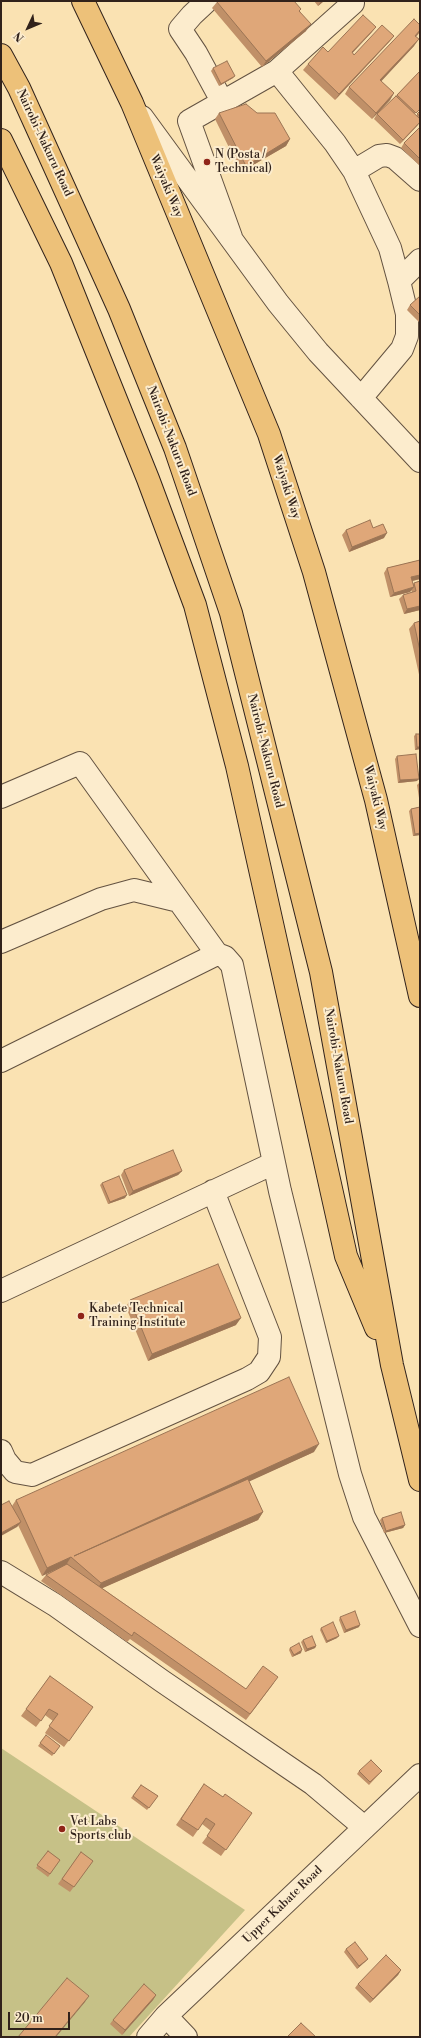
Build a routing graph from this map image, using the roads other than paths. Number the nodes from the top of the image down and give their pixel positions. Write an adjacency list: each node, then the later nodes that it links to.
1 (83, 1): 6 (highway, Waiyaki Way)
2 (207, 1): 7 (street)
3 (353, 3): 5 (street)
4 (1, 55): 25 (highway, Nairobi-Nakuru Road)
5 (277, 71): 7 (street); 9 (street)
6 (132, 103): 11 (street); 20 (highway, Waiyaki Way)
7 (223, 103): 11 (street)
8 (1, 140): 25 (highway)
9 (354, 171): 10 (street); 13 (street)
10 (420, 180)
11 (231, 237): 14 (street)
12 (420, 260): 13 (street)
13 (399, 281): 14 (street)
14 (361, 398): 15 (street)
15 (420, 462)
16 (1, 797): 17 (street)
17 (179, 901): 18 (street); 19 (street)
18 (1, 942)
19 (217, 954): 21 (street); 22 (street)
20 (420, 996)
21 (1, 1061)
22 (274, 1163): 23 (street); 29 (street)
23 (213, 1191): 24 (street); 26 (street)
24 (1, 1291)
25 (392, 1365): 27 (highway, Nairobi-Nakuru Road)
26 (1, 1451)
27 (420, 1480)
28 (1, 1572): 31 (street)
29 (420, 1626)
30 (420, 1775): 31 (street, Upper Kabate Road)
31 (364, 1826): 32 (street, Upper Kabate Road)
32 (166, 2016): 33 (street, Upper Kabate Road); 34 (street)
33 (148, 2037)
34 (186, 2037)

